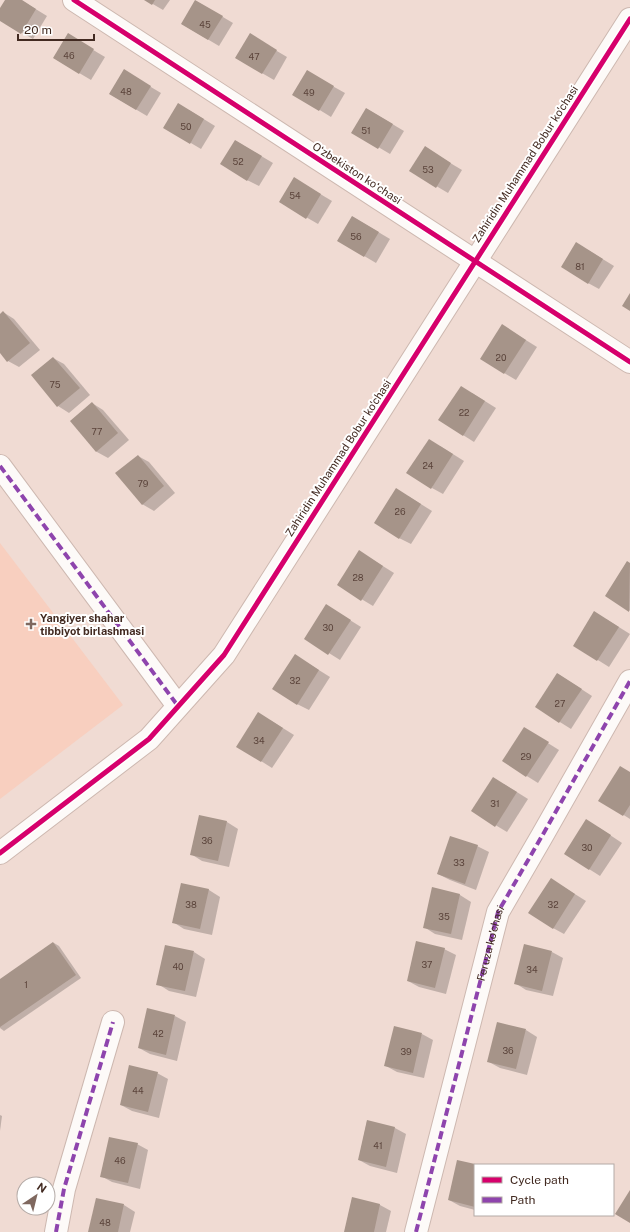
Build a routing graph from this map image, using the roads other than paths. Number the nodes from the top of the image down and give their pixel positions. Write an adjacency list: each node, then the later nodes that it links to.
1 (74, 0): 3 (street, Oʻzbekiston koʻchasi)
2 (630, 18): 3 (street, Zahiridin Muhammad Bobur ko'chasi)
3 (475, 261): 4 (street, Oʻzbekiston koʻchasi); 7 (street, Zahiridin Muhammad Bobur ko'chasi)
4 (630, 362)
5 (0, 466): 7 (street)
6 (630, 681): 11 (street, Feruza ko'chasi)
7 (178, 706): 8 (street, Zahiridin Muhammad Bobur ko'chasi)
8 (0, 852)
9 (113, 1022): 10 (street)
10 (56, 1232)
11 (416, 1232)

